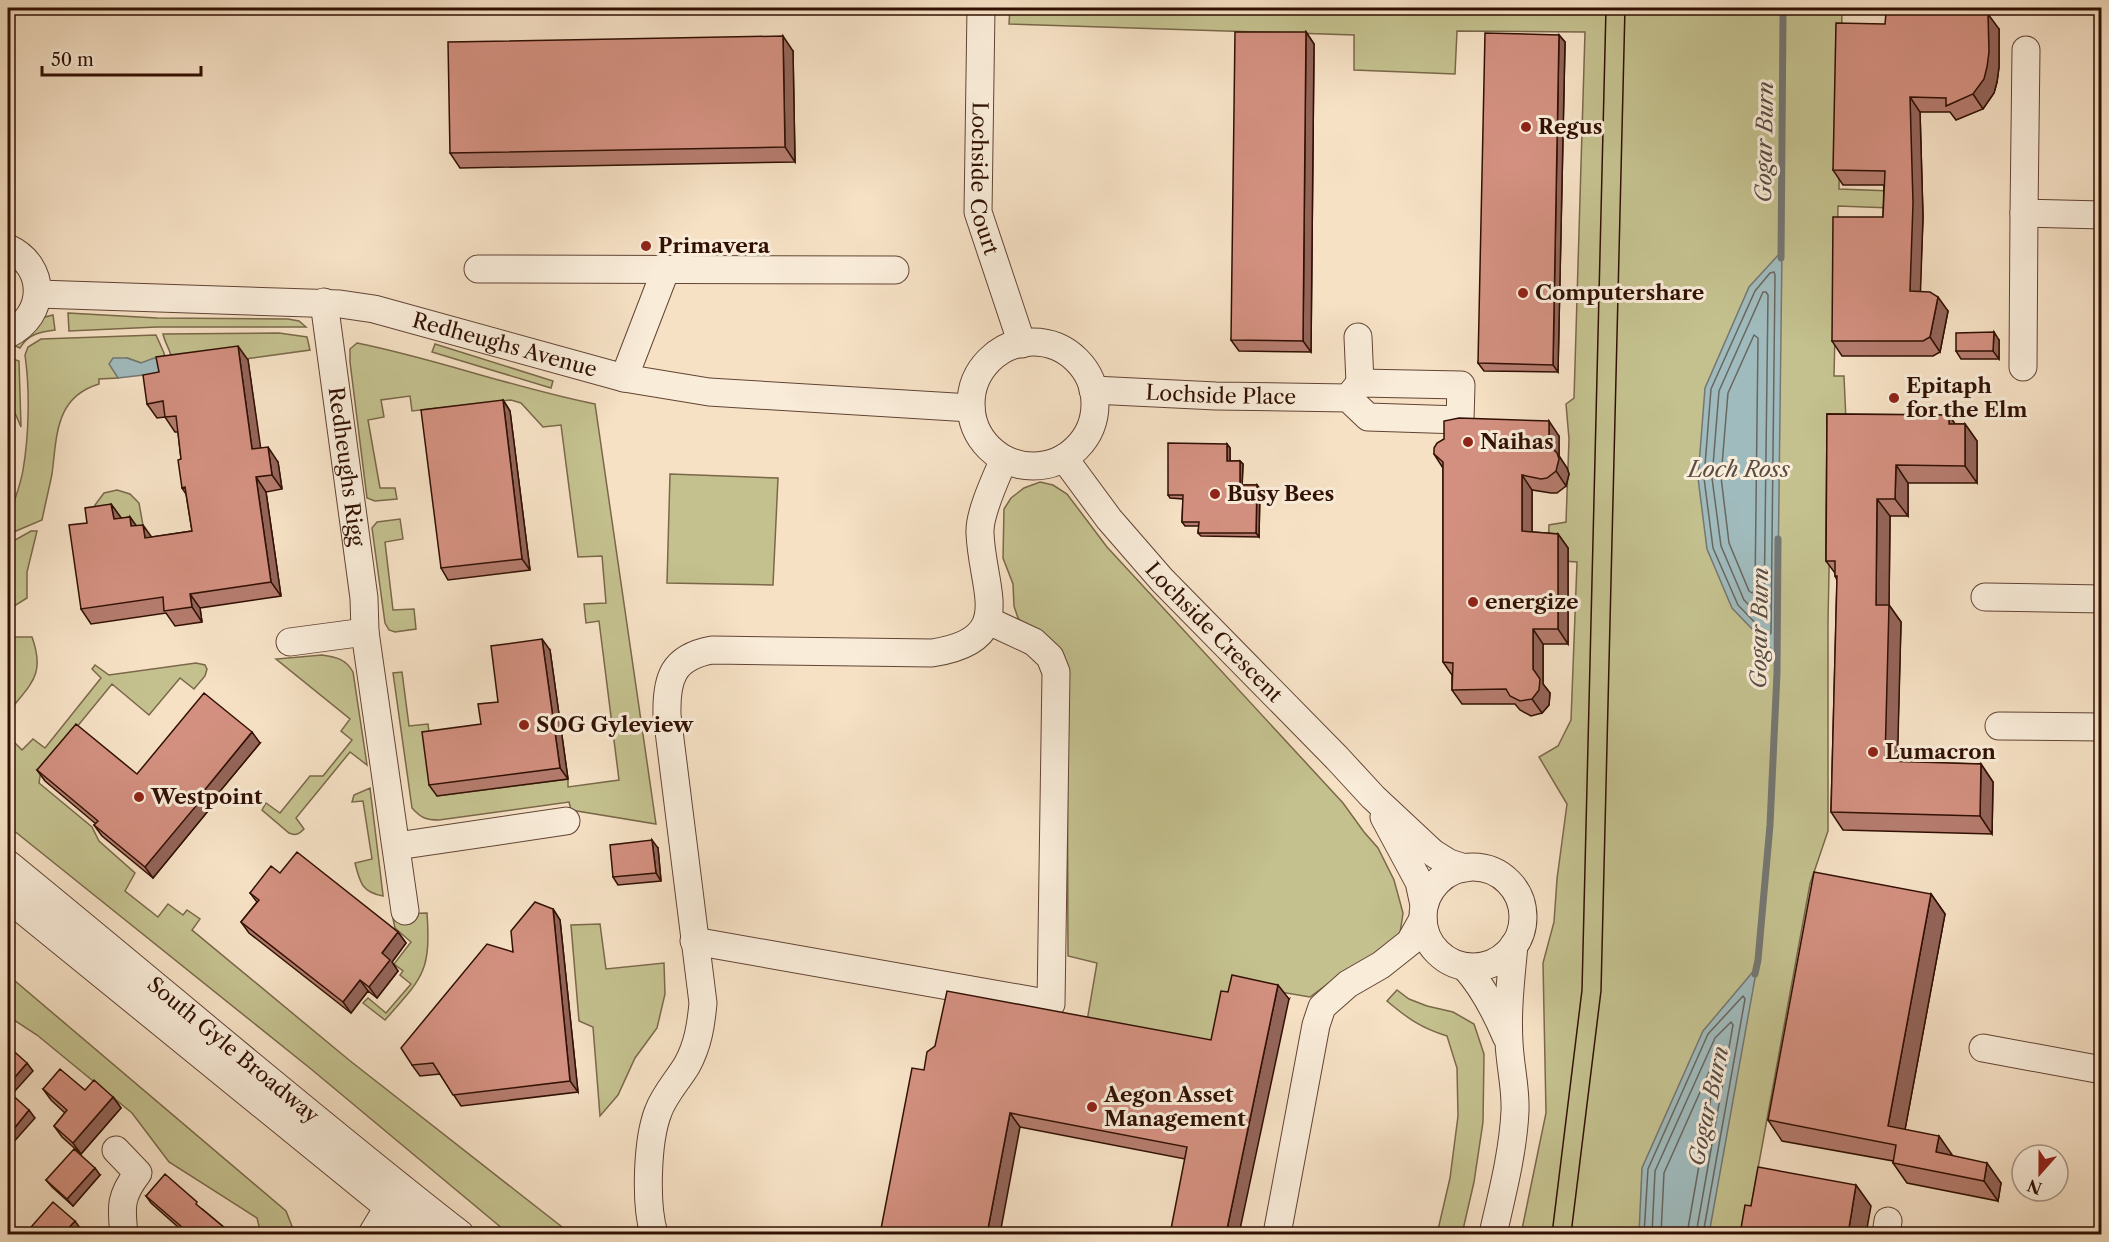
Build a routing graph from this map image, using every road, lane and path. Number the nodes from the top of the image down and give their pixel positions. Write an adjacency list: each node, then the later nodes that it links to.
1 (981, 8): 13 (street, Lochside Court)
2 (2026, 50): 3 (street)
3 (2024, 213): 4 (street); 14 (street)
4 (2102, 215)
5 (8, 248): 9 (street)
6 (478, 269): 7 (street)
7 (666, 269): 8 (street); 15 (street)
8 (895, 270)
9 (38, 294): 10 (street, Redheughs Avenue); 11 (street)
10 (324, 302): 15 (street, Redheughs Avenue); 23 (street, Redheughs Rigg)
11 (8, 334)
12 (1358, 337): 16 (street, Lochside Place)
13 (1022, 344): 16 (street); 17 (street)
14 (2023, 367)
15 (624, 378): 17 (street, Redheughs Avenue)
16 (1093, 390): 18 (street)
17 (971, 408): 19 (street)
18 (1064, 458): 19 (street); 27 (street, Lochside Crescent)
19 (1004, 459): 22 (street)
20 (1985, 597): 21 (street)
21 (2102, 599)
22 (989, 621): 35 (street); 35 (street)
23 (365, 632): 24 (street); 29 (street, Redheughs Rigg)
24 (290, 642)
25 (1998, 726): 26 (street)
26 (2102, 727)
27 (1373, 798): 31 (street, Lochside Crescent); 34 (street, Lochside Crescent)
28 (566, 821): 29 (street)
29 (397, 846): 33 (street, Redheughs Rigg)
30 (8, 864): 43 (street, South Gyle Broadway)
31 (1466, 868): 34 (street); 36 (street, Lochside Crescent)
32 (8, 898): 43 (street, South Gyle Broadway)
33 (405, 911)
34 (1423, 912): 37 (street, Lochside Crescent); 38 (street)
35 (694, 941): 48 (street)
36 (1515, 945): 37 (street); 39 (street, Lochside Crescent)
37 (1456, 964): 38 (street); 39 (street, Lochside Crescent)
38 (1381, 965): 49 (street)
39 (1509, 1042): 50 (street, Lochside Crescent)
40 (1983, 1048): 41 (street)
41 (2102, 1070)
42 (116, 1150): 44 (street)
43 (395, 1198): 45 (street); 46 (street, South Gyle Broadway); 47 (street, South Gyle Broadway)
44 (124, 1234)
45 (372, 1234)
46 (421, 1234)
47 (460, 1234)
48 (654, 1234)
49 (1277, 1234)
50 (1493, 1234)

